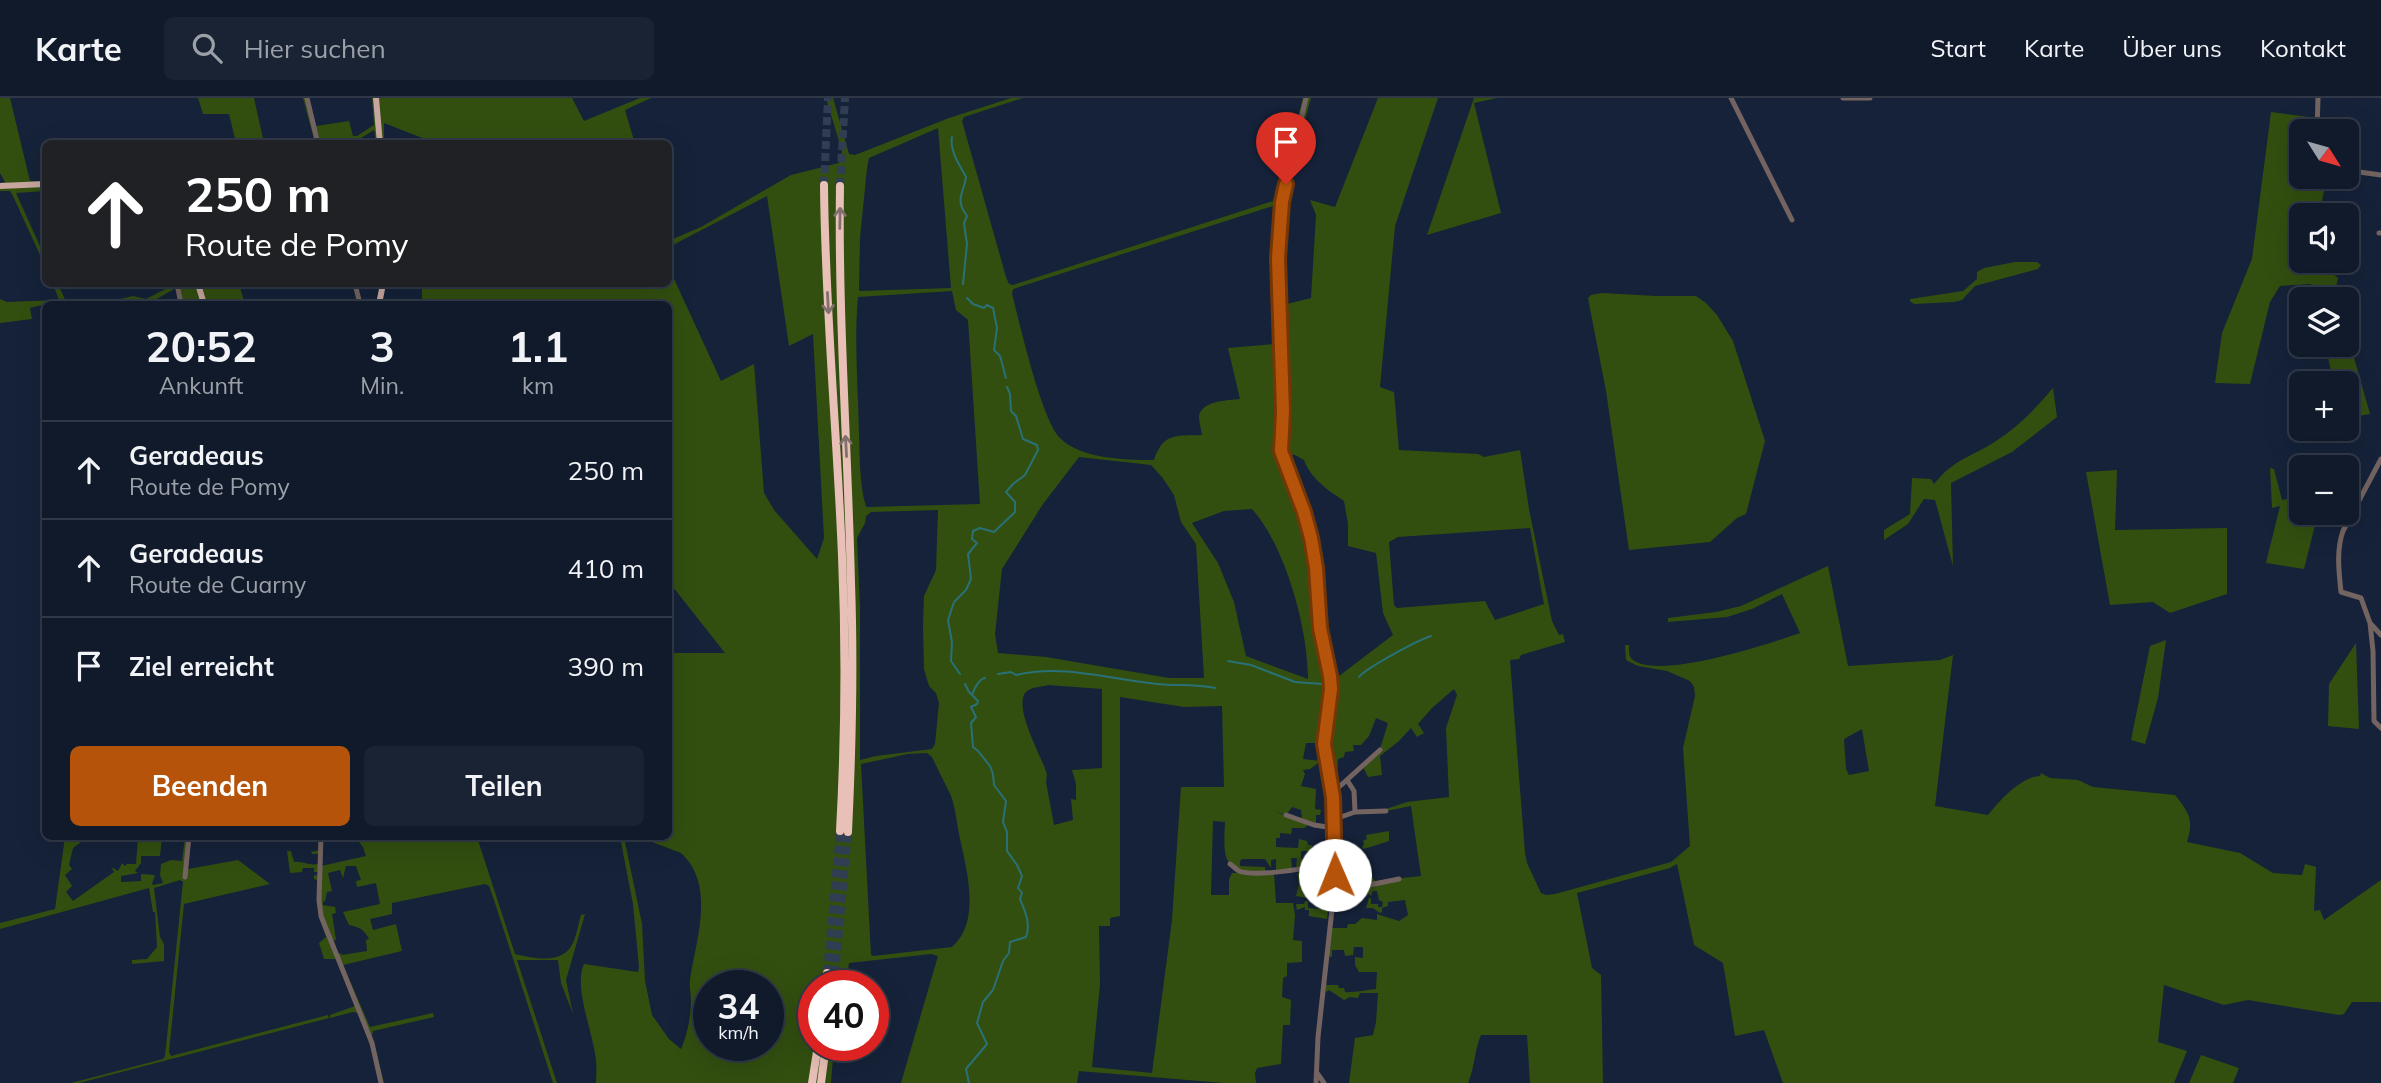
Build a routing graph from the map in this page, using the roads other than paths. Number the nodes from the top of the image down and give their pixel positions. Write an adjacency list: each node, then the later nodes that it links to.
1 (307, 98): 9 (street)
2 (376, 98): 10 (main road)
3 (1306, 98): 24 (street)
4 (1731, 98): 17 (street)
5 (1843, 98): 6 (street)
6 (1870, 98)
7 (2318, 98): 8 (street)
8 (2317, 119)
9 (317, 140)
10 (380, 140)
11 (2359, 172): 12 (street)
12 (2381, 175)
13 (42, 184): 14 (main road)
14 (0, 186)
15 (824, 186): 16 (highway, one-way to 16)
16 (840, 186)
17 (1792, 220)
18 (2381, 459): 19 (street)
19 (2370, 623): 20 (street); 21 (street)
20 (2381, 635)
21 (2381, 728)
22 (1380, 750): 23 (street)
23 (1347, 780): 24 (street); 26 (street)
24 (1332, 790): 28 (street)
25 (1386, 811): 26 (street)
26 (1355, 812): 28 (street)
27 (1286, 815): 29 (street)
28 (1335, 819): 29 (street)
29 (1334, 828): 32 (street)
30 (189, 840): 34 (street)
31 (321, 840): 40 (street)
32 (1335, 863): 33 (street); 36 (street)
33 (1230, 864)
34 (185, 877)
35 (1399, 880): 36 (street)
36 (1335, 889): 39 (street)
37 (815, 1061): 41 (highway)
38 (824, 1061): 42 (highway)
39 (1316, 1070): 43 (street); 44 (street)
40 (381, 1083)
41 (812, 1083)
42 (821, 1083)
43 (1316, 1083)
44 (1324, 1083)

